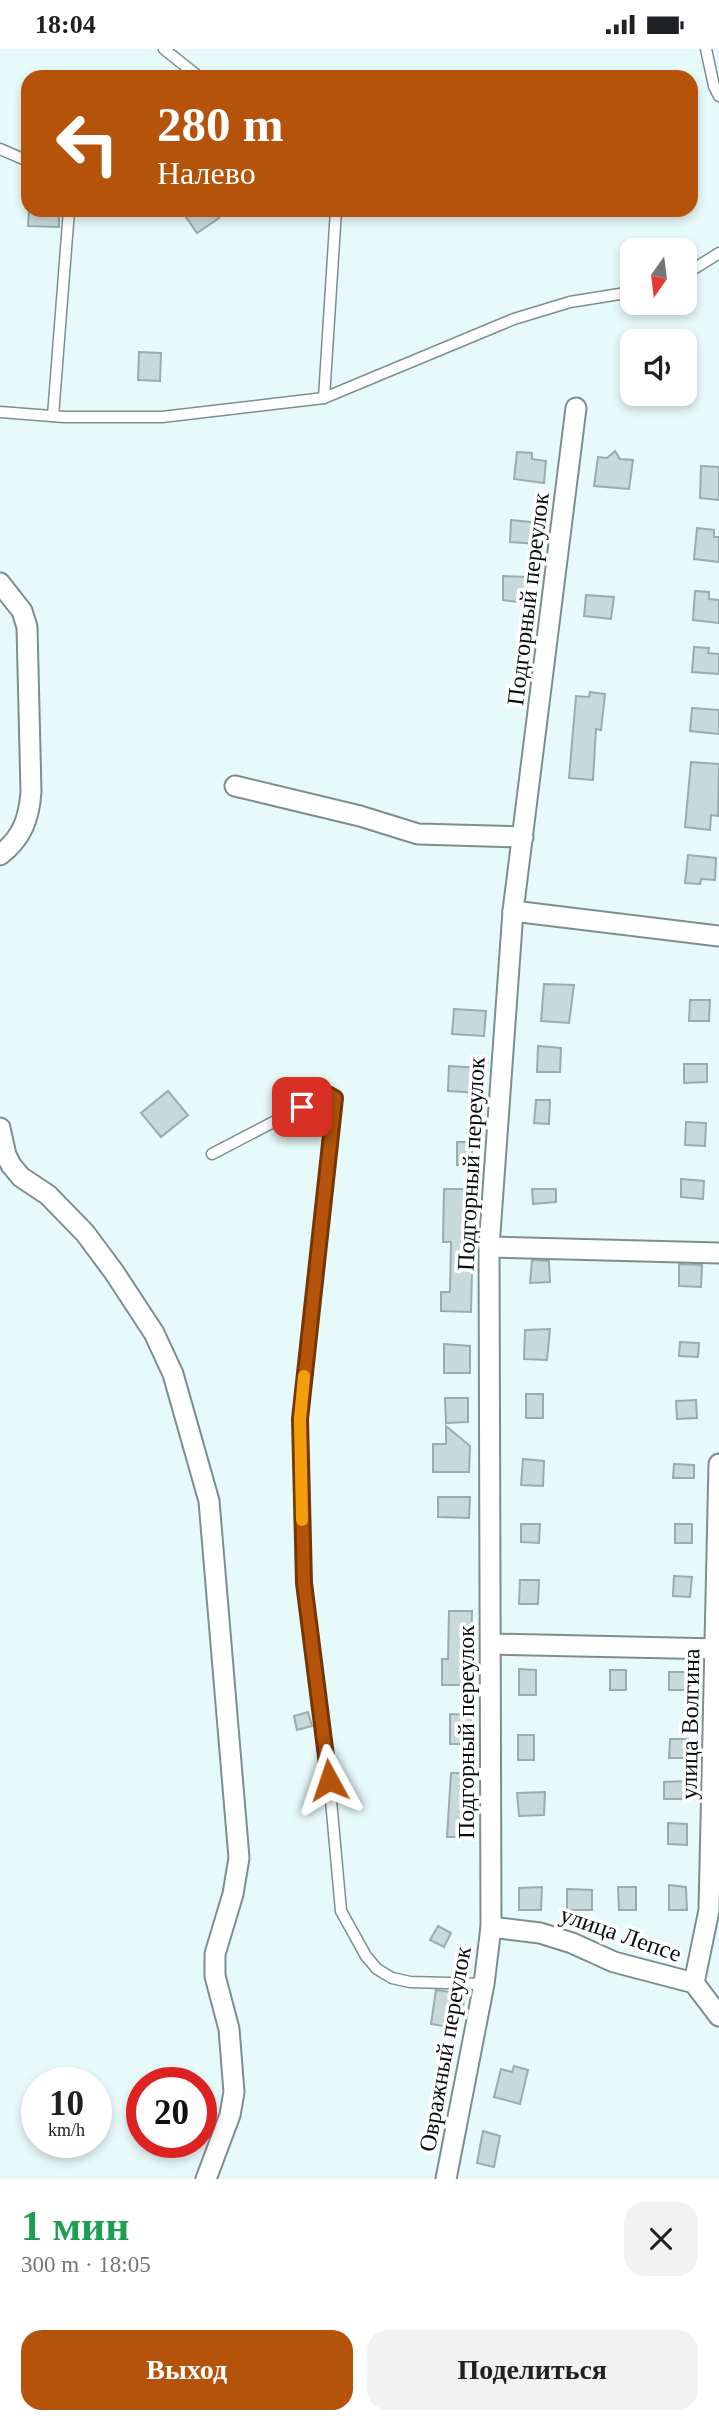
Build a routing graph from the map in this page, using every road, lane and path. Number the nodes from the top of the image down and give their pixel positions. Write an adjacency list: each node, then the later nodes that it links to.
1 (164, 49): 3 (lane)
2 (706, 49): 4 (lane)
3 (190, 70)
4 (719, 96)
5 (0, 149): 6 (lane)
6 (21, 158)
7 (68, 217): 15 (lane)
8 (336, 217): 12 (lane)
9 (719, 253): 10 (lane)
10 (697, 267)
11 (620, 294): 12 (lane)
12 (324, 398): 15 (lane)
13 (576, 408): 18 (street, Подгорный переулок)
14 (0, 412): 15 (lane)
15 (53, 416)
16 (0, 583): 19 (street)
17 (235, 786): 18 (street)
18 (523, 837): 20 (street, Подгорный переулок)
19 (0, 855)
20 (513, 911): 21 (street); 24 (street, Подгорный переулок)
21 (719, 936)
22 (0, 1128): 33 (street)
23 (212, 1154): 31 (lane)
24 (489, 1247): 25 (street); 27 (street, Подгорный переулок)
25 (719, 1253)
26 (719, 1464): 28 (street, улица Волгина)
27 (491, 1644): 28 (street); 29 (street, Подгорный переулок)
28 (718, 1649): 30 (street, улица Волгина)
29 (491, 1927): 30 (street, улица Лепсе); 31 (street, Овражный переулок)
30 (694, 1983): 32 (street, улица Лепсе)
31 (484, 1984): 34 (street, Овражный переулок)
32 (719, 2016)
33 (206, 2179)
34 (446, 2179)

